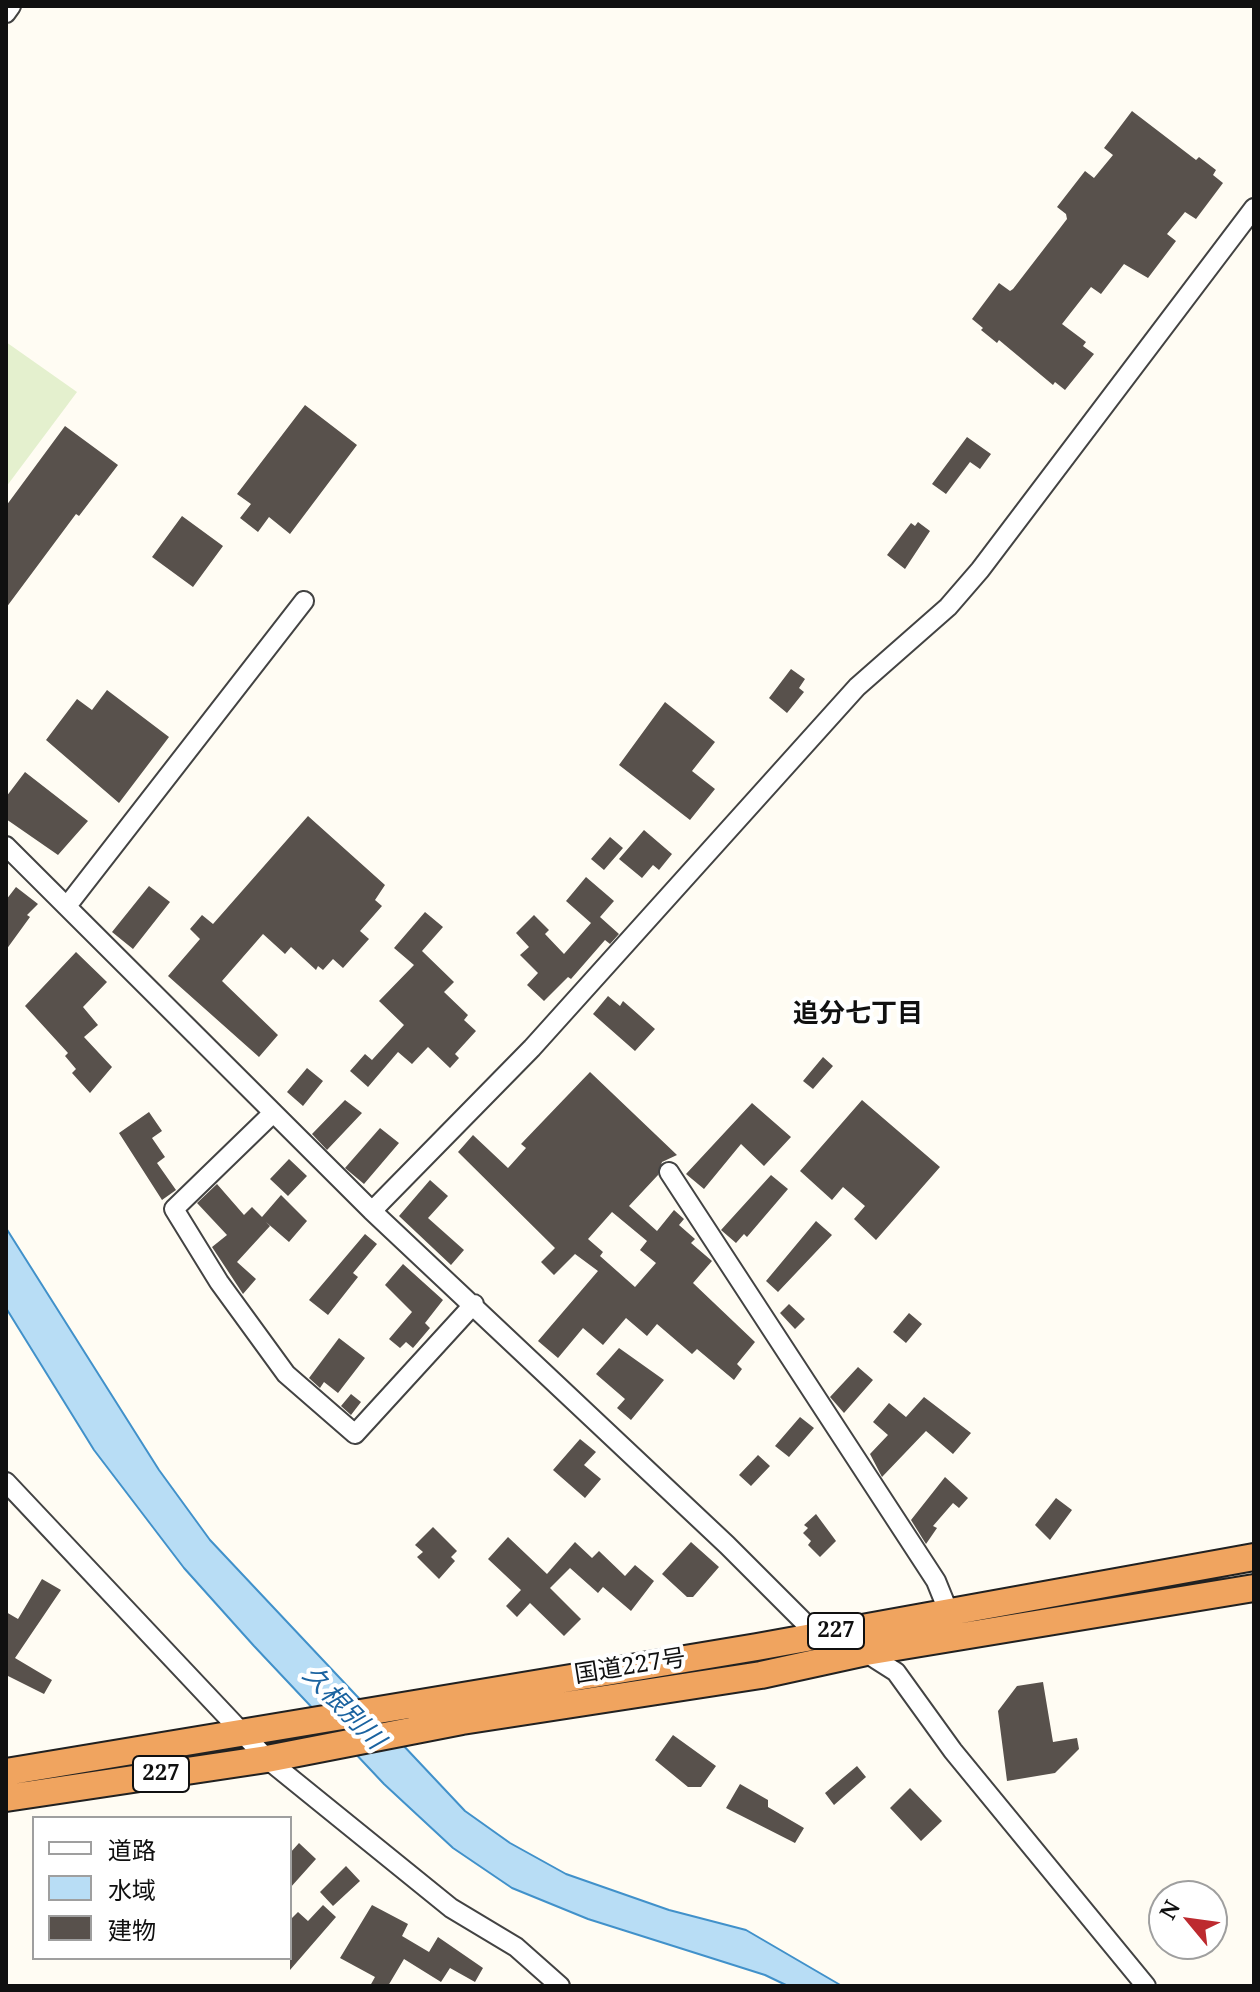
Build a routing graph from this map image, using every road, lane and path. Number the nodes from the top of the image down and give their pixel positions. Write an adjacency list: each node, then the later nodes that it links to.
1 (11, 6): 2 (street)
2 (6, 13)
3 (1254, 208): 9 (street)
4 (304, 601): 6 (street)
5 (6, 846): 6 (street)
6 (67, 906): 7 (street)
7 (273, 1113): 9 (street); 10 (street)
8 (669, 1172): 14 (street)
9 (372, 1211): 10 (street)
10 (474, 1304): 15 (street)
11 (6, 1482): 17 (street)
12 (1254, 1557): 14 (highway, 国道227号 / 227)
13 (1254, 1588): 16 (highway, 国道227号 / 227)
14 (949, 1613): 15 (highway, 国道227号 / 227)
15 (816, 1634): 16 (street); 17 (highway, 国道227号 / 227)
16 (866, 1652): 18 (highway, 国道227号 / 227); 22 (street)
17 (241, 1735): 18 (street); 19 (highway, 国道227号 / 227)
18 (267, 1759): 20 (highway, 国道227号 / 227); 21 (street)
19 (6, 1772)
20 (6, 1798)
21 (560, 1986)
22 (1146, 1986)

